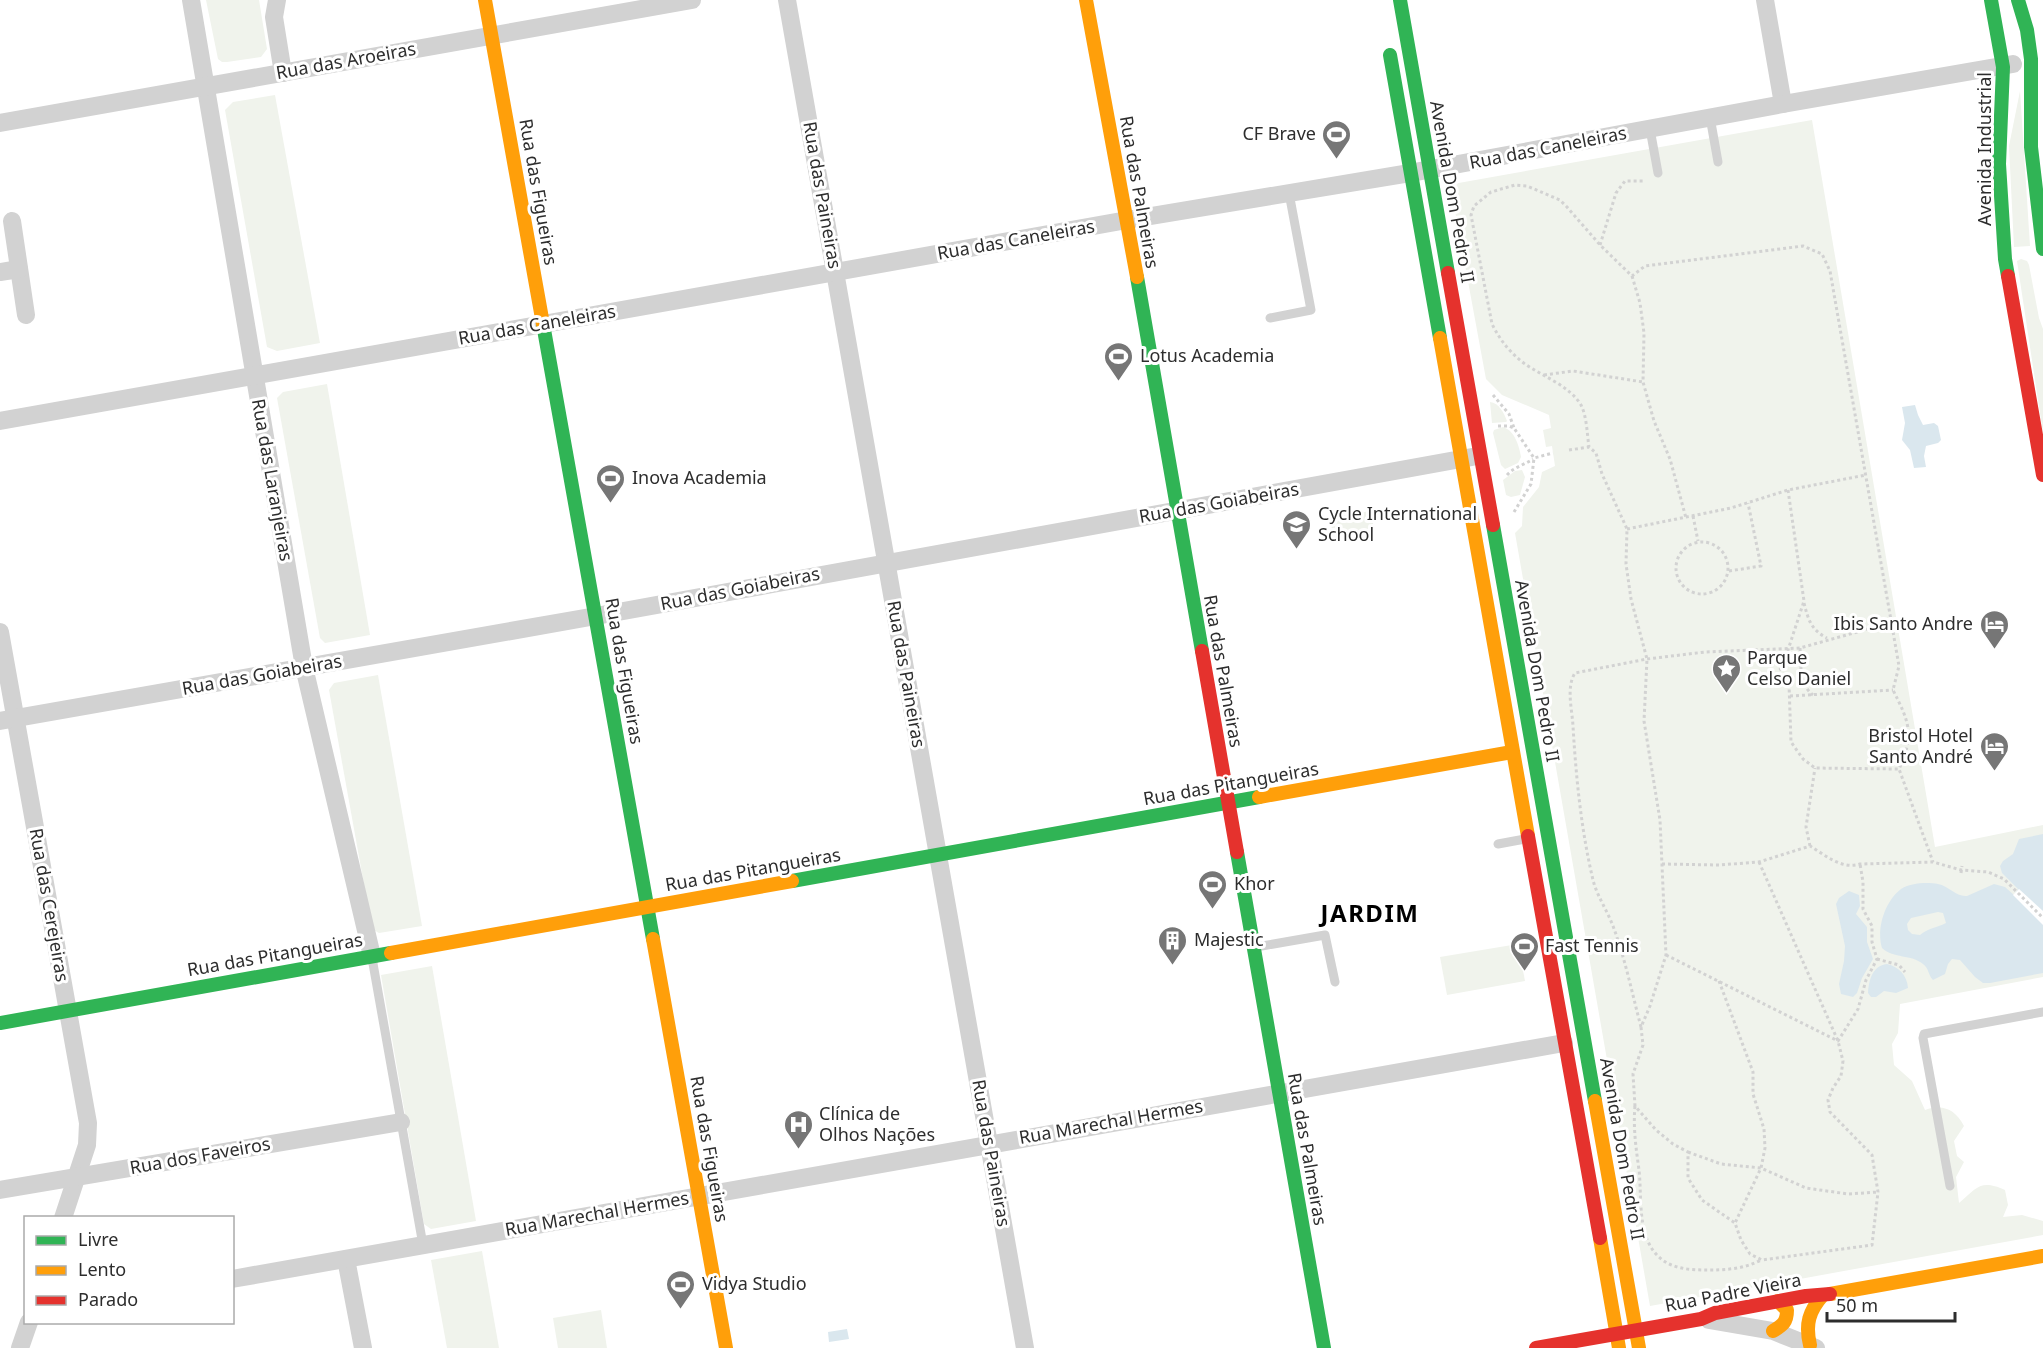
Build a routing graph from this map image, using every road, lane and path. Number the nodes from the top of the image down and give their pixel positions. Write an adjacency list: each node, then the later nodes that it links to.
1 (191, 0): 18 (street, Rua das Laranjeiras)
2 (277, 0): 17 (street)
3 (485, 0): 13 (main road, Rua das Figueiras)
4 (692, 0): 13 (street, Rua das Aroeiras)
5 (787, 0): 39 (street, Rua das Paineiras)
6 (1086, 0): 31 (main road, Rua das Palmeiras)
7 (1400, 0): 25 (main road, Avenida Dom Pedro II)
8 (1765, 0): 19 (street)
9 (1991, 0): 16 (main road, Avenida Industrial)
10 (2018, 0): 11 (main road)
11 (2022, 14): 12 (main road); 15 (main road)
12 (2038, 26)
13 (491, 35): 17 (street, Rua das Aroeiras); 43 (main road, Rua das Figueiras)
14 (1388, 45): 26 (main road, Avenida Dom Pedro II)
15 (2037, 58): 16 (street, Rua das Caneleiras); 30 (main road)
16 (2002, 67): 19 (street, Rua das Caneleiras); 36 (main road, Avenida Industrial)
17 (283, 73): 18 (street, Rua das Aroeiras)
18 (205, 87): 21 (street, Rua das Aroeiras); 44 (street, Rua das Laranjeiras)
19 (1783, 104): 20 (street, Rua das Caneleiras)
20 (1710, 117): 22 (street, Rua das Caneleiras); 24 (lane)
21 (0, 123)
22 (1650, 129): 25 (street, Rua das Caneleiras); 27 (lane)
23 (2043, 150): 30 (main road)
24 (1718, 162)
25 (1430, 169): 26 (street, Rua das Caneleiras); 54 (main road, Avenida Dom Pedro II)
26 (1410, 173): 29 (street, Rua das Caneleiras); 56 (main road, Avenida Dom Pedro II)
27 (1658, 174)
28 (1644, 181): 33 (path)
29 (1289, 193): 31 (street, Rua das Caneleiras); 42 (lane)
30 (2037, 206): 34 (main road)
31 (1126, 220): 39 (street, Rua das Caneleiras); 62 (main road, Rua das Palmeiras)
32 (12, 221): 37 (street)
33 (1600, 245): 40 (path); 45 (path)
34 (2043, 249)
35 (2021, 253): 36 (main road)
36 (2005, 259): 58 (main road, Avenida Industrial)
37 (19, 269): 38 (street); 41 (street)
38 (0, 272)
39 (835, 272): 43 (street, Rua das Caneleiras); 68 (street, Rua das Paineiras)
40 (1632, 276): 46 (path); 57 (path)
41 (26, 315)
42 (1270, 318)
43 (543, 324): 44 (street, Rua das Caneleiras); 71 (main road, Rua das Figueiras)
44 (254, 375): 48 (street, Rua das Caneleiras); 78 (street, Rua das Laranjeiras)
45 (1544, 375): 46 (path); 51 (path)
46 (1643, 382): 65 (path)
47 (1490, 393): 50 (path)
48 (0, 421)
49 (1491, 427): 50 (path)
50 (1514, 428): 55 (path)
51 (1589, 447): 52 (path); 66 (path)
52 (1569, 450)
53 (1553, 453): 55 (path)
54 (1480, 456): 56 (street, Rua das Goiabeiras); 132 (main road, Avenida Dom Pedro II)
55 (1534, 458): 59 (path); 63 (path)
56 (1460, 459): 62 (street, Rua das Goiabeiras); 83 (main road, Avenida Dom Pedro II)
57 (1866, 475): 60 (path); 72 (path)
58 (2043, 475)
59 (1500, 479)
60 (1788, 490): 61 (path); 70 (path)
61 (1748, 503): 64 (path); 69 (path)
62 (1177, 511): 68 (street, Rua das Goiabeiras); 86 (main road, Rua das Palmeiras)
63 (1514, 513)
64 (1693, 516): 65 (path); 67 (path)
65 (1686, 518): 66 (path)
66 (1627, 529): 77 (path)
67 (1698, 542): 69 (path); 69 (path)
68 (886, 562): 71 (street, Rua das Goiabeiras); 90 (street, Rua das Paineiras)
69 (1729, 571)
70 (1804, 601): 74 (path); 76 (path)
71 (596, 616): 78 (street, Rua das Goiabeiras); 95 (main road, Rua das Figueiras)
72 (1893, 622): 74 (path); 79 (path)
73 (0, 632): 82 (street, Rua das Cerejeiras)
74 (1829, 639): 75 (path)
75 (1800, 648): 76 (path); 80 (path)
76 (1788, 650): 77 (path); 81 (path)
77 (1647, 660): 93 (path); 107 (path)
78 (304, 667): 82 (street, Rua das Goiabeiras); 99 (street, Rua das Laranjeiras)
79 (1893, 690): 80 (path); 85 (path)
80 (1813, 695): 81 (path)
81 (1789, 696): 84 (path)
82 (8, 720): 104 (street, Rua das Cerejeiras)
83 (1512, 752): 86 (main road, Rua das Pitangueiras); 87 (main road, Avenida Dom Pedro II)
84 (1815, 768): 85 (path); 89 (path)
85 (1899, 769): 92 (path)
86 (1228, 803): 90 (main road, Rua das Pitangueiras); 97 (main road, Rua das Palmeiras)
87 (1528, 839): 88 (lane); 109 (main road, Avenida Dom Pedro II)
88 (1498, 844)
89 (1810, 846): 91 (path); 94 (path)
90 (938, 855): 95 (main road, Rua das Pitangueiras); 113 (street, Rua das Paineiras)
91 (1759, 862): 93 (path); 108 (path)
92 (1933, 862): 94 (path); 96 (path)
93 (1662, 864): 98 (path)
94 (1860, 864): 100 (path)
95 (648, 907): 99 (main road, Rua das Pitangueiras); 120 (main road, Rua das Figueiras)
96 (2043, 918)
97 (1254, 948): 103 (lane); 110 (main road, Rua das Palmeiras)
98 (1666, 955): 102 (path); 107 (path)
99 (372, 956): 104 (main road, Rua das Pitangueiras); 112 (lane)
100 (1876, 959): 101 (path); 108 (path)
101 (1905, 972)
102 (1719, 981): 108 (path); 115 (path)
103 (1335, 982)
104 (68, 1011): 106 (main road, Rua das Pitangueiras); 116 (street, Rua das Cerejeiras)
105 (2043, 1012): 117 (lane)
106 (0, 1023)
107 (1641, 1027): 111 (path)
108 (1838, 1041): 119 (path)
109 (1564, 1043): 110 (street, Rua Marechal Hermes); 134 (main road, Avenida Dom Pedro II)
110 (1279, 1093): 113 (street, Rua Marechal Hermes); 140 (main road, Rua das Palmeiras)
111 (1635, 1106): 114 (path); 126 (path)
112 (401, 1122): 116 (street, Rua dos Faveiros); 123 (lane)
113 (989, 1143): 120 (street, Rua Marechal Hermes); 139 (street, Rua das Paineiras)
114 (1688, 1152): 115 (path); 122 (path)
115 (1761, 1168): 119 (path); 122 (path)
116 (76, 1177): 118 (street, Rua dos Faveiros); 121 (street, Rua das Cerejeiras)
117 (1950, 1186)
118 (0, 1190)
119 (1878, 1192): 126 (path)
120 (699, 1196): 123 (street, Rua Marechal Hermes); 138 (main road, Rua das Figueiras)
121 (64, 1216)
122 (1735, 1223): 126 (path)
123 (423, 1245): 125 (street, Rua Marechal Hermes)
124 (2043, 1256): 128 (main road, Rua Padre Vieira)
125 (346, 1259): 127 (street, Rua Marechal Hermes); 137 (street)
126 (1762, 1260)
127 (234, 1279)
128 (1823, 1295): 129 (main road, Rua Padre Vieira); 135 (main road)
129 (1778, 1301): 130 (main road, Rua Padre Vieira); 133 (main road)
130 (1701, 1319): 132 (main road, Rua Padre Vieira); 133 (street)
131 (29, 1324): 136 (street)
132 (1636, 1331): 134 (main road, Rua Padre Vieira); 142 (main road, Avenida Dom Pedro II)
133 (1773, 1331): 135 (street)
134 (1617, 1341): 141 (main road, Rua Padre Vieira)
135 (1813, 1346)
136 (20, 1348)
137 (363, 1348)
138 (726, 1348)
139 (1025, 1348)
140 (1323, 1348)
141 (1536, 1348)
142 (1639, 1348)

